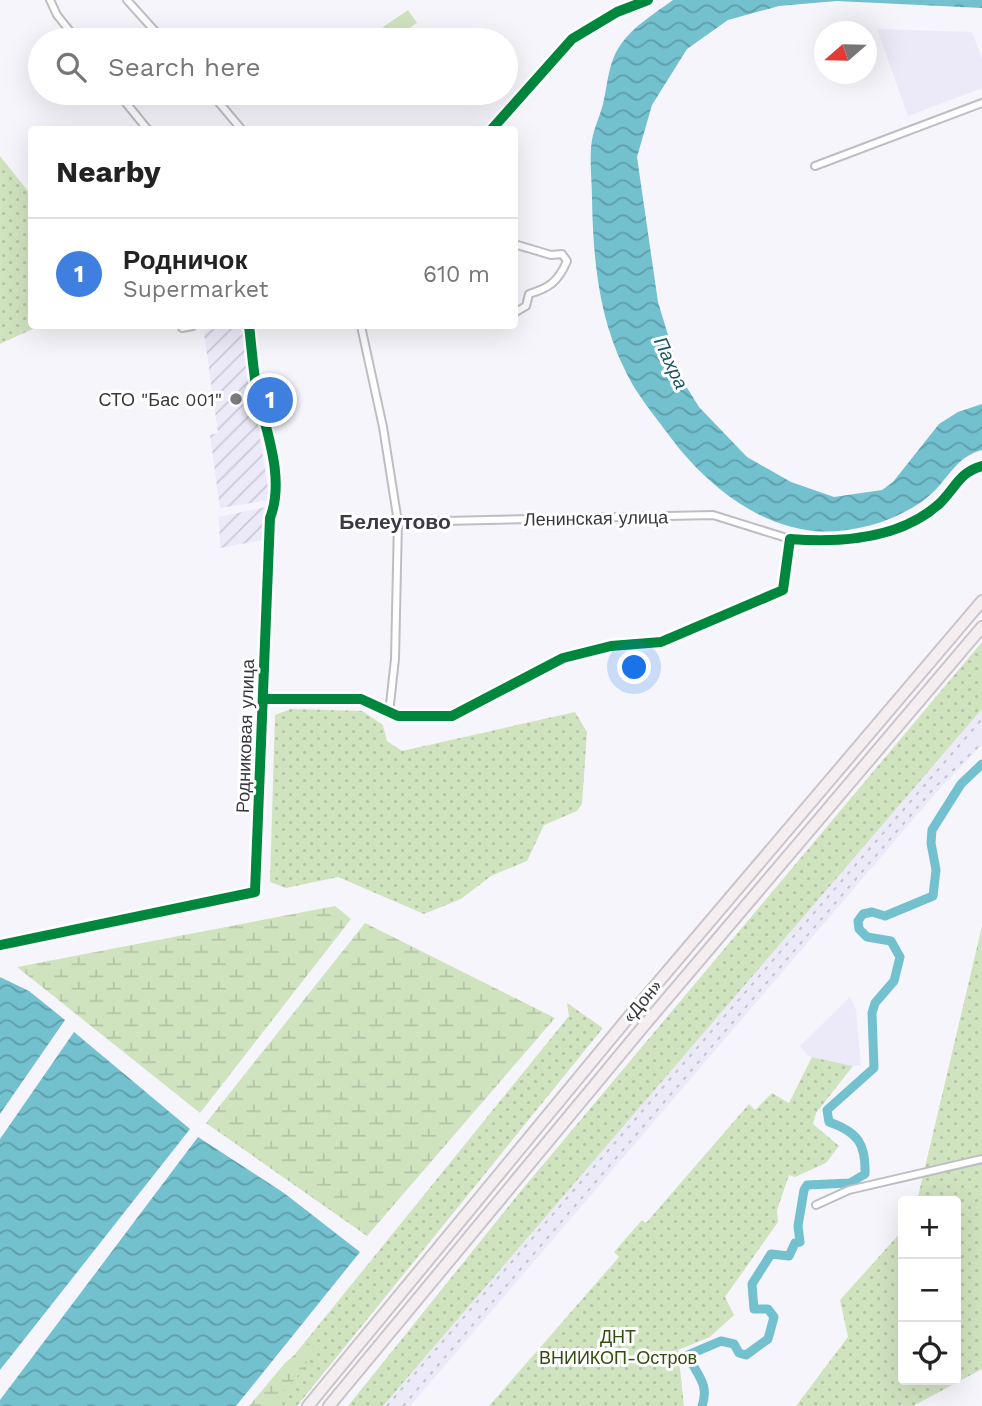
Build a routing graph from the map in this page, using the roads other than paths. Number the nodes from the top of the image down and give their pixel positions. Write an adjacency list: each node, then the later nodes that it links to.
1 (50, 0): 4 (street)
2 (127, 0): 5 (street)
3 (648, 0): 6 (street)
4 (67, 28)
5 (152, 28)
6 (518, 100)
7 (982, 103): 14 (street)
8 (128, 105): 11 (street)
9 (221, 105): 12 (street)
10 (513, 105): 13 (street)
11 (145, 126)
12 (239, 126)
13 (495, 126)
14 (816, 166)
15 (518, 245): 16 (street)
16 (518, 311)
17 (249, 329): 24 (street, Родниковая улица)
18 (362, 329): 20 (street)
19 (982, 466): 21 (street, Ленинская улица)
20 (398, 522): 21 (street, Ленинская улица); 25 (street)
21 (790, 539): 25 (street)
22 (982, 601): 29 (highway, «Дон»)
23 (982, 627): 30 (highway, «Дон»)
24 (265, 699): 25 (street); 26 (street, Родниковая улица)
25 (389, 713)
26 (0, 945)
27 (982, 1159): 28 (street)
28 (816, 1205)
29 (308, 1406)
30 (329, 1406)

